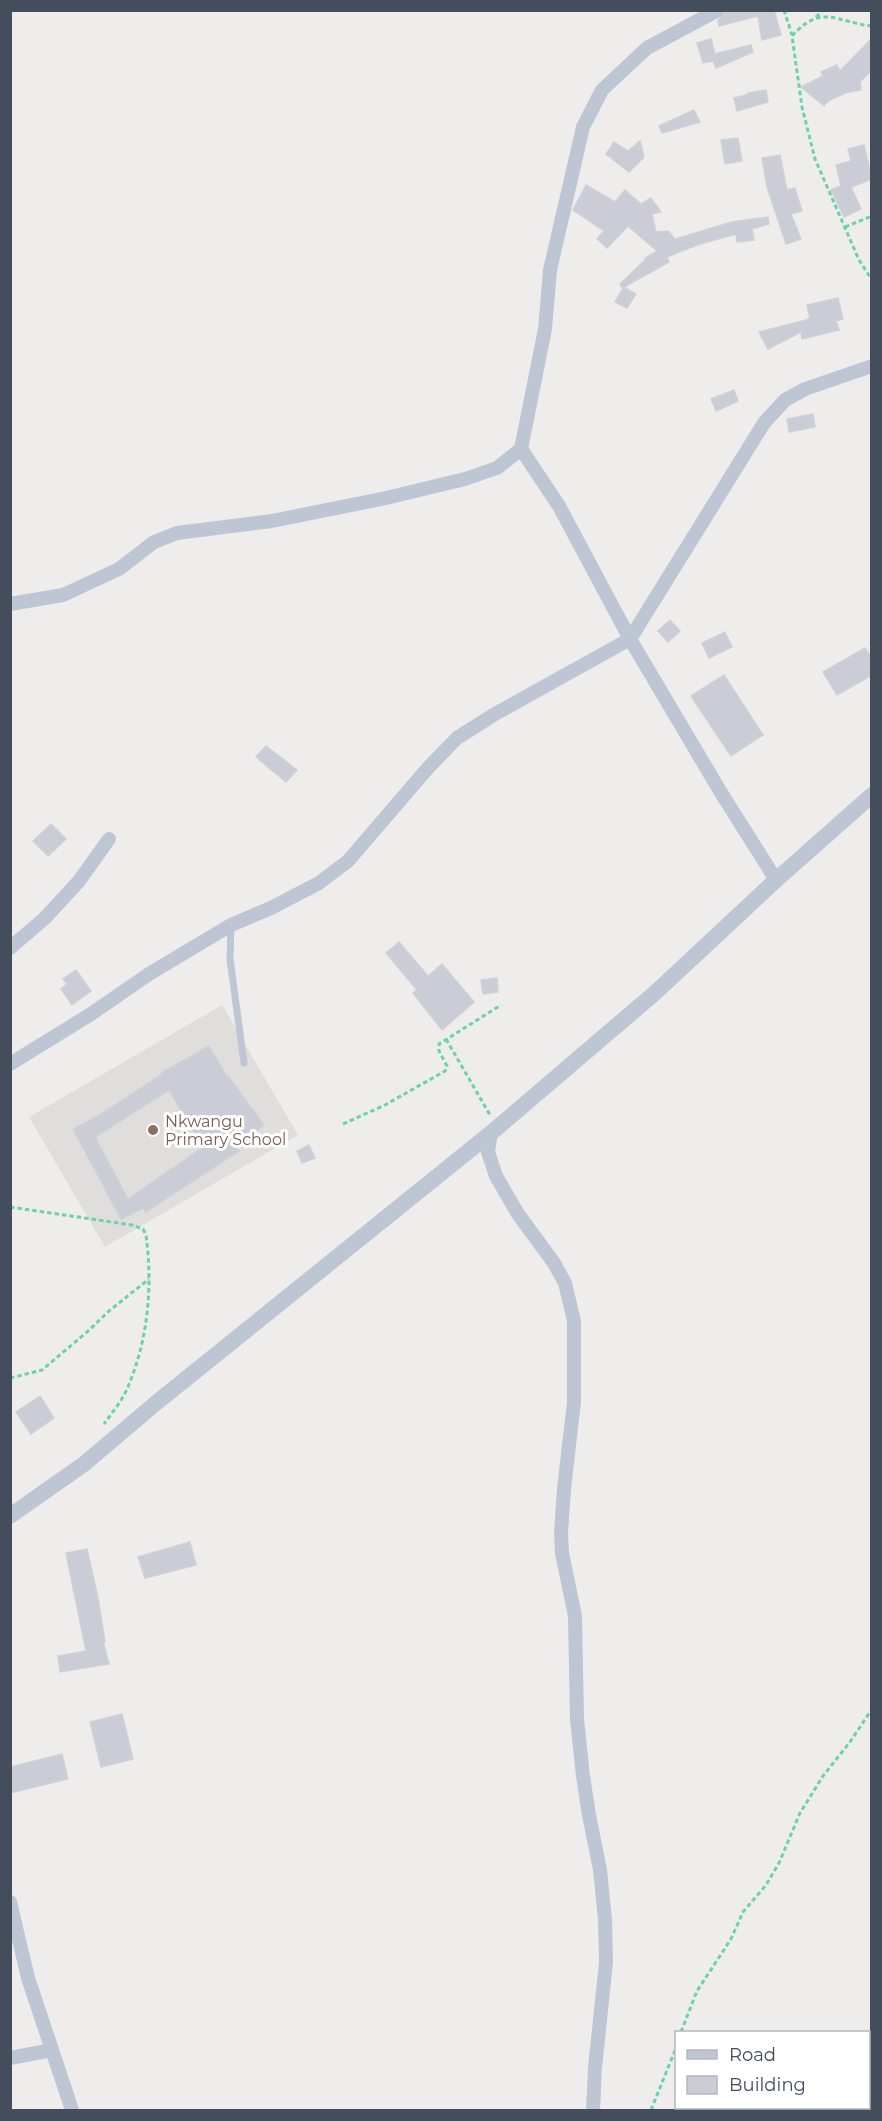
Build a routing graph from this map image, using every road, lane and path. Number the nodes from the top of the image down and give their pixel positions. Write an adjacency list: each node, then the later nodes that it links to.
1 (718, 10): 11 (street)
2 (784, 10): 6 (path)
3 (823, 10): 4 (path)
4 (816, 17): 5 (path); 6 (path)
5 (872, 26)
6 (792, 36): 8 (path)
7 (872, 216): 8 (path)
8 (845, 227): 9 (path)
9 (872, 280)
10 (872, 366): 13 (street)
11 (521, 449): 12 (street); 13 (street)
12 (10, 604)
13 (630, 639): 16 (street); 17 (street)
14 (872, 795): 16 (street)
15 (109, 839): 18 (street)
16 (776, 880): 24 (street)
17 (231, 925): 21 (lane); 22 (street)
18 (10, 948)
19 (501, 1005): 20 (path)
20 (446, 1039): 23 (path); 24 (path)
21 (244, 1063)
22 (10, 1064)
23 (344, 1124)
24 (494, 1130): 29 (street); 37 (street)
25 (10, 1207): 26 (path)
26 (149, 1279): 27 (path); 28 (path)
27 (10, 1378)
28 (100, 1432)
29 (10, 1516)
30 (872, 1709): 32 (path)
31 (10, 1902): 33 (street)
32 (681, 2031)
33 (52, 2050): 35 (street); 36 (street)
34 (675, 2051): 38 (path)
35 (10, 2058)
36 (72, 2110)
37 (593, 2110)
38 (651, 2110)

